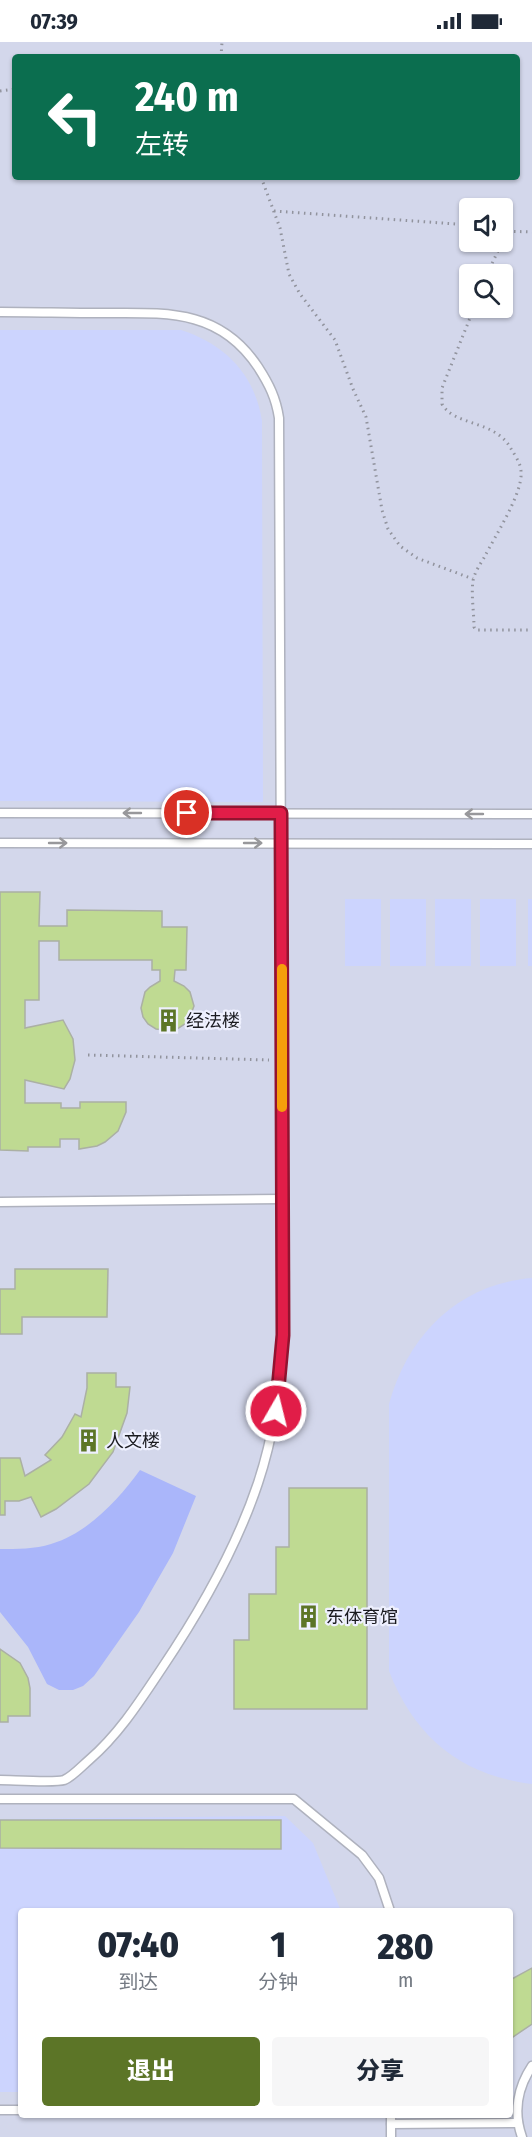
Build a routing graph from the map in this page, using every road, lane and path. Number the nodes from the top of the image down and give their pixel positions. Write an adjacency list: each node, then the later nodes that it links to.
1 (262, 180): 2 (path)
2 (274, 211): 3 (path); 8 (path)
3 (459, 224)
4 (513, 232): 5 (path)
5 (532, 232)
6 (0, 312): 11 (lane)
7 (470, 318): 8 (path)
8 (473, 579): 9 (path)
9 (532, 630)
10 (0, 813): 11 (lane, one-way to 10)
11 (281, 813): 12 (lane, one-way to 11); 14 (lane)
12 (532, 814)
13 (0, 843): 14 (lane, one-way to 14)
14 (281, 843): 15 (lane); 17 (lane)
15 (532, 844)
16 (88, 1055): 17 (path)
17 (282, 1061): 18 (lane)
18 (283, 1199): 19 (lane); 20 (lane)
19 (0, 1202)
20 (0, 1780)
21 (0, 1799): 22 (lane)
22 (389, 1908)
23 (532, 2066): 24 (lane)
24 (514, 2100): 28 (lane)
25 (0, 2110): 26 (lane)
26 (18, 2110)
27 (391, 2119): 28 (lane); 29 (lane)
28 (518, 2123): 30 (lane)
29 (391, 2137)
30 (522, 2137)

